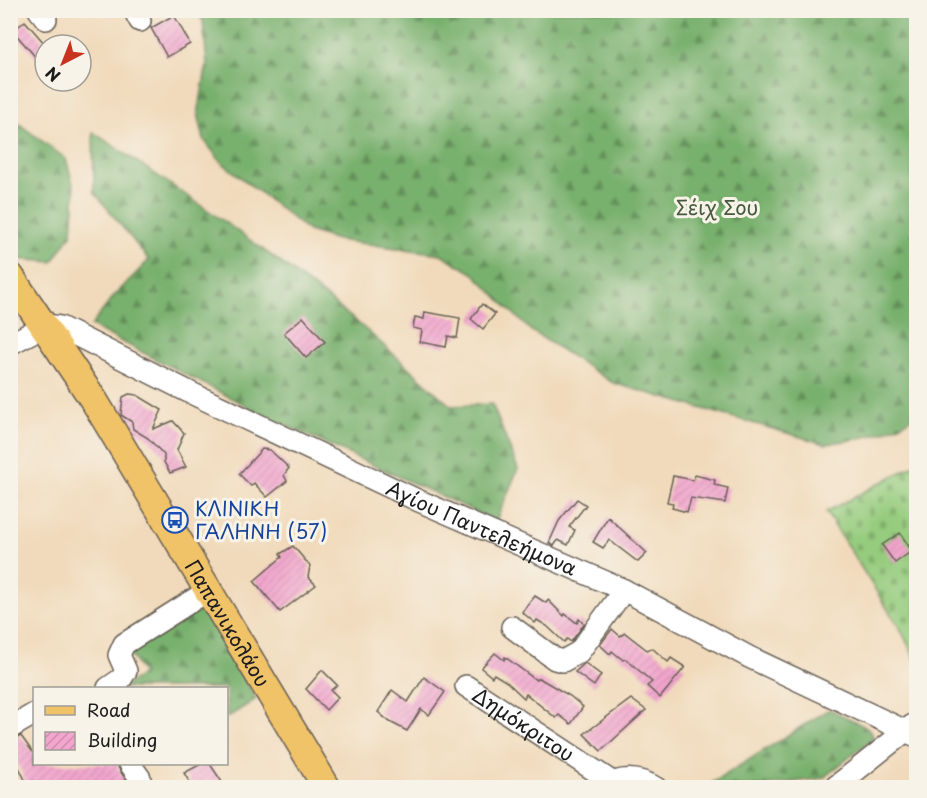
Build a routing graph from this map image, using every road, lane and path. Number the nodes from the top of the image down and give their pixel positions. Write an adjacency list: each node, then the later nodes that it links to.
1 (10, 276): 2 (main road, Παπανικολάου)
2 (46, 325): 3 (street); 4 (main road, Παπανικολάου); 5 (street, Αγίου Παντελεήμονα)
3 (10, 344)
4 (209, 590): 8 (street); 14 (main road, Παπανικολάου)
5 (624, 590): 6 (street); 11 (street, Αγίου Παντελεήμονα)
6 (512, 627)
7 (466, 686): 13 (street, Δημόκριτου)
8 (109, 687)
9 (33, 715): 10 (street)
10 (10, 728)
11 (912, 730): 12 (street)
12 (846, 783)
13 (607, 785): 15 (street)
14 (327, 788)
15 (656, 788)

